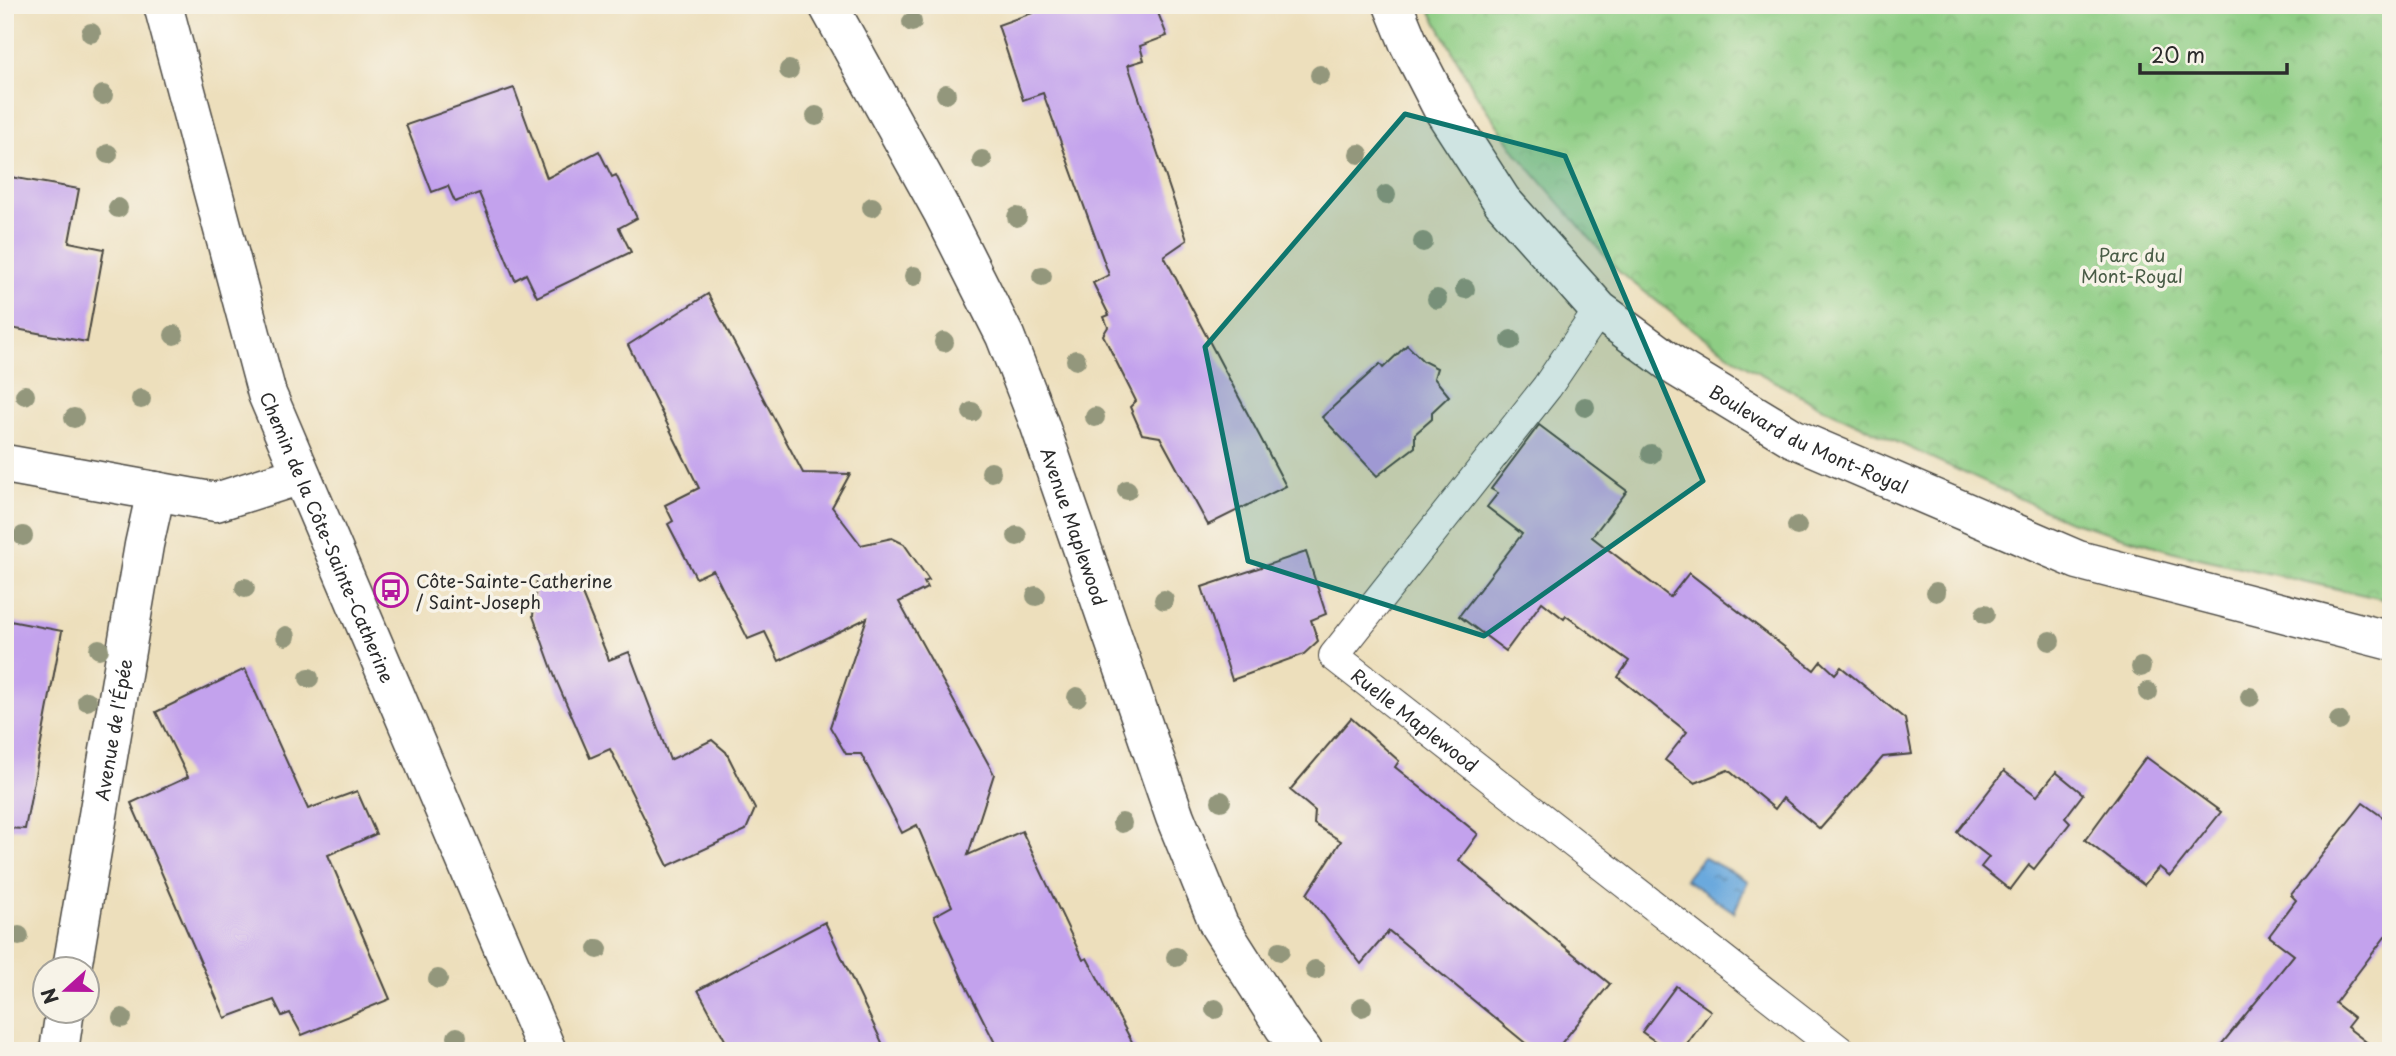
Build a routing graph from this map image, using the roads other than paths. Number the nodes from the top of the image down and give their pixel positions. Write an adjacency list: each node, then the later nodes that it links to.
1 (163, 5): 6 (street, Chemin de la Côte-Sainte-Catherine)
2 (828, 5): 13 (street, Avenue Maplewood)
3 (1393, 5): 4 (street, Boulevard du Mont-Royal)
4 (1599, 310): 8 (street, Boulevard du Mont-Royal); 14 (lane, Ruelle Maplewood)
5 (5, 464): 7 (street)
6 (301, 475): 7 (street); 12 (street, Chemin de la Côte-Sainte-Catherine)
7 (156, 491): 9 (street, Avenue de l'Épée)
8 (2391, 641)
9 (74, 954)
10 (63, 1024): 11 (street)
11 (59, 1051)
12 (547, 1051)
13 (1303, 1051)
14 (1840, 1051)

